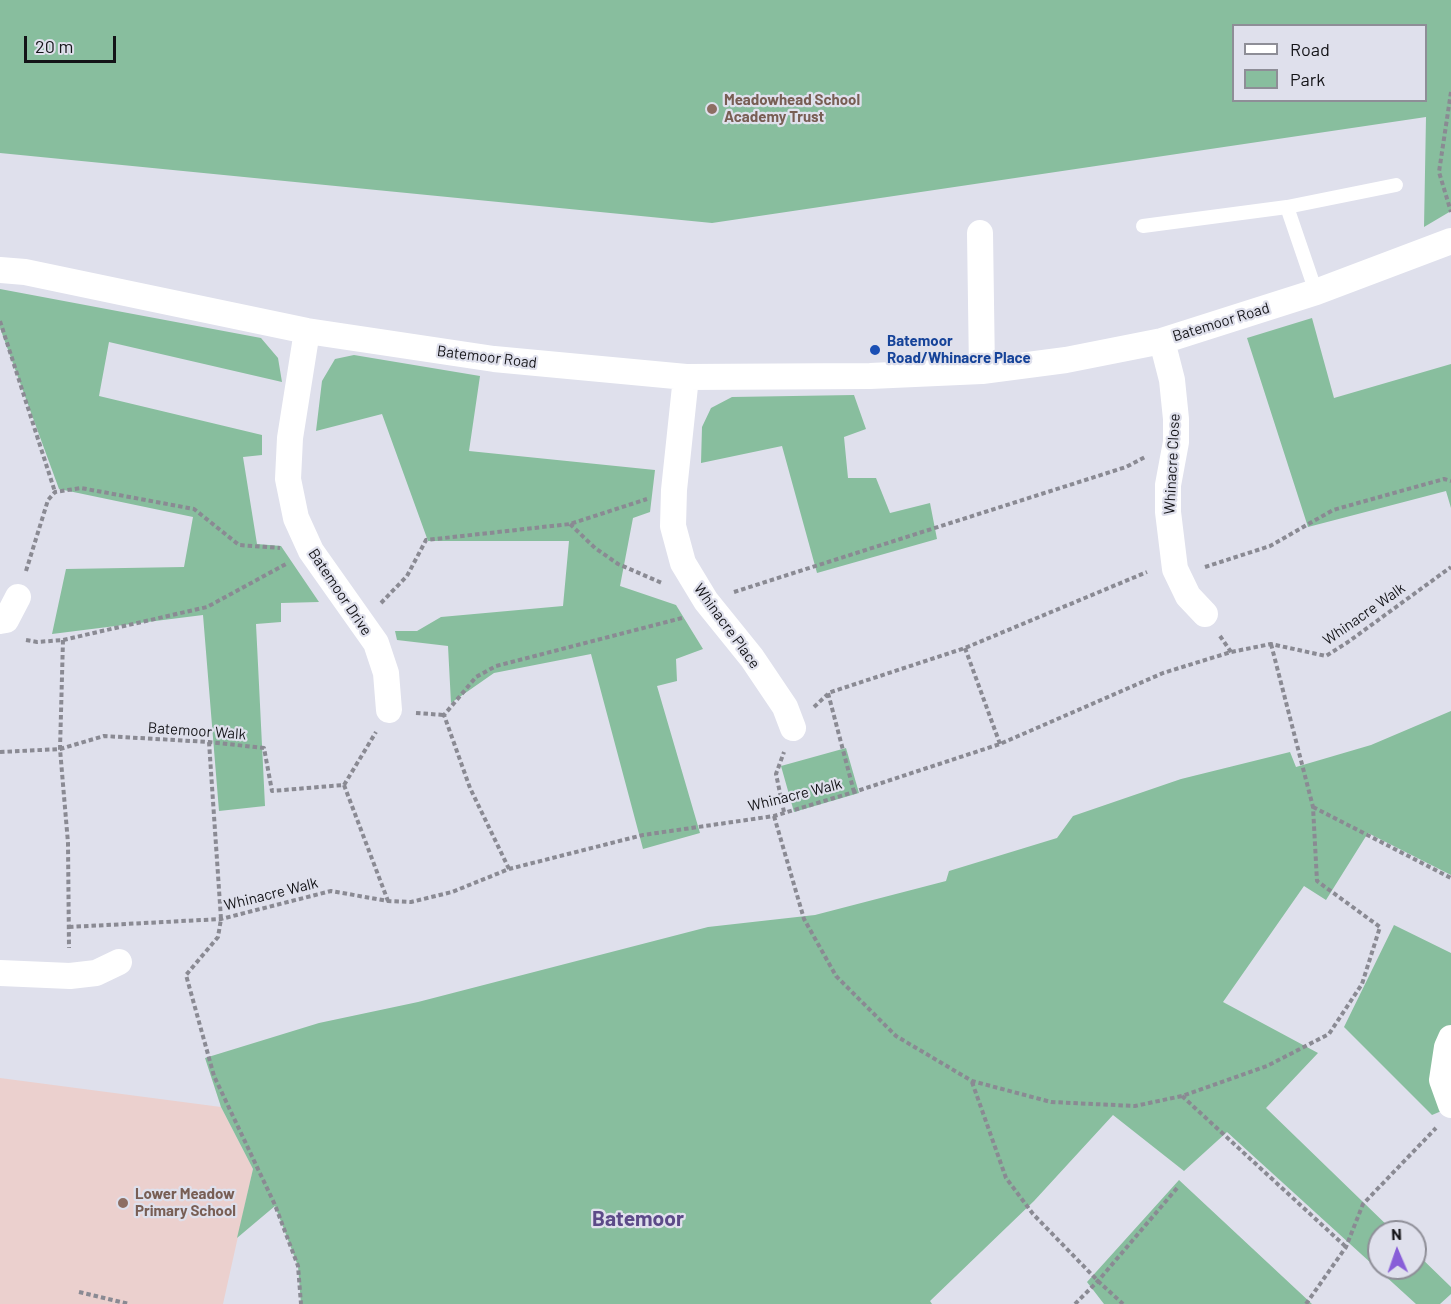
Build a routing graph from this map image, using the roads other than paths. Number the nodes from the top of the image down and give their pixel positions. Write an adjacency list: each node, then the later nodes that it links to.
1 (1396, 185): 2 (lane)
2 (1287, 207): 3 (lane); 7 (lane)
3 (1143, 226)
4 (980, 233): 10 (street)
5 (1451, 241): 7 (street, Batemoor Road)
6 (0, 270): 8 (street, Batemoor Road)
7 (1316, 292): 9 (street, Batemoor Road)
8 (307, 331): 11 (street, Batemoor Road); 15 (street, Batemoor Drive)
9 (1162, 341): 10 (street, Batemoor Road); 13 (street, Whinacre Close)
10 (982, 370): 11 (street, Batemoor Road)
11 (686, 377): 16 (street, Whinacre Place)
12 (18, 597): 14 (street)
13 (1205, 614)
14 (3, 621)
15 (389, 710)
16 (793, 728)
17 (119, 962): 18 (street)
18 (0, 973)
19 (1451, 1038): 20 (street)
20 (1447, 1113)

